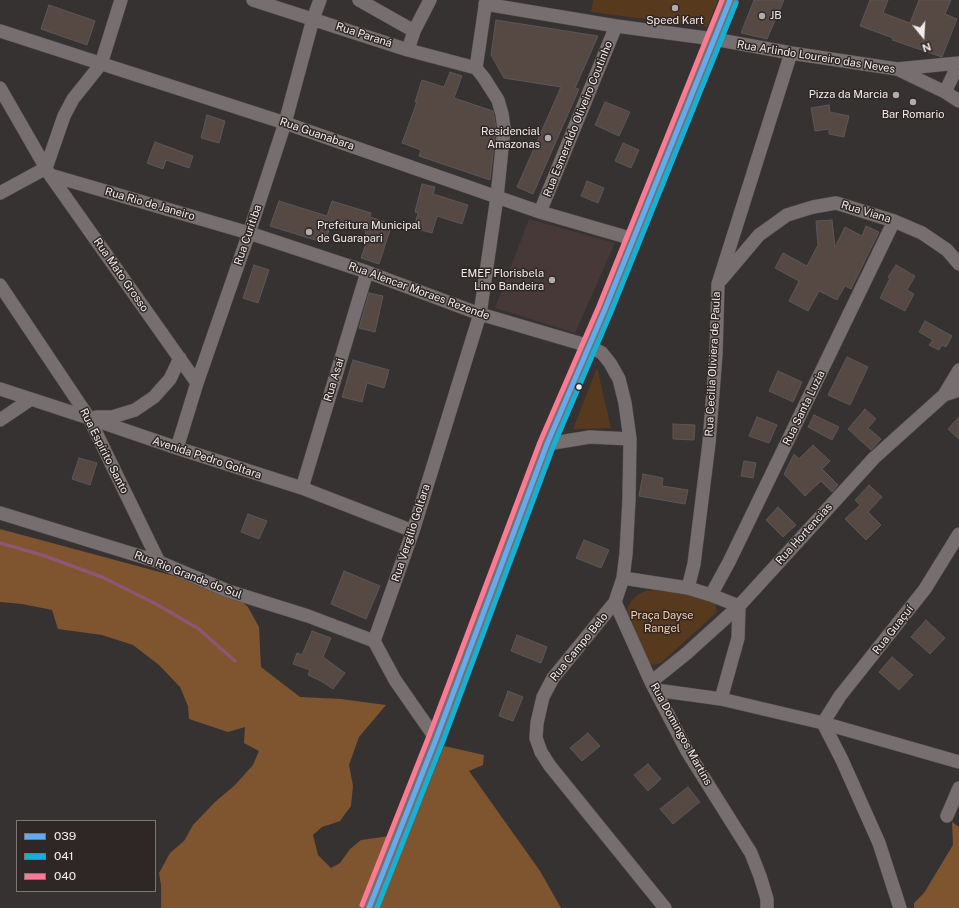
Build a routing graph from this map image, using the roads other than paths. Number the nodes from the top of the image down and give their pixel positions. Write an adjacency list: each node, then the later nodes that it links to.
1 (121, 0): 16 (street)
2 (252, 0): 8 (street, Rua Paraná)
3 (320, 0): 8 (street, Rua Curitiba)
4 (359, 0): 10 (street)
5 (430, 0): 10 (street)
6 (730, 0): 12 (main road)
7 (486, 2): 9 (street, Rua Esmeraldo Oliveiro Coutinho); 17 (street)
8 (312, 19): 13 (street, Rua Paraná); 22 (street, Rua Curitiba)
9 (616, 26): 12 (street, Rua Esmeraldo Oliveiro Coutinho); 26 (street, Rua Esmeraldo Oliveiro Coutinho)
10 (414, 31): 13 (street)
11 (0, 32): 16 (street, Rua Guanabara)
12 (714, 39): 14 (street, Rua Arlindo Loureiro das Neves); 29 (main road)
13 (408, 50): 17 (street, Rua Paraná)
14 (791, 53): 18 (street, Rua Arlindo Loureiro das Neves); 32 (street, Rua Cecilia Oliviera de Paula)
15 (959, 63): 18 (street); 20 (street)
16 (100, 64): 22 (street, Rua Guanabara); 23 (street)
17 (476, 68): 25 (street, Rua Vergilio Goltara)
18 (897, 69): 20 (street, Rua Arlindo Loureiro das Neves)
19 (0, 88): 23 (street)
20 (945, 92): 21 (street, Rua Arlindo Loureiro das Neves)
21 (959, 101)
22 (285, 123): 25 (street, Rua Guanabara); 28 (street, Rua Curitiba)
23 (48, 172): 24 (street); 28 (street, Rua Rio de Janeiro); 36 (street, Rua Mato Grosso)
24 (0, 193)
25 (497, 196): 26 (street, Rua Guanabara); 34 (street, Rua Vergilio Goltara)
26 (540, 212): 29 (street, Rua Guanabara)
27 (894, 221): 30 (street, Rua Viana); 32 (street, Rua Viana); 55 (street, Rua Santa Luzia)
28 (249, 233): 31 (street, Rua Alencar Moraes Rezende); 38 (street, Rua Curitiba)
29 (633, 240): 35 (main road)
30 (959, 264)
31 (367, 272): 34 (street, Rua Alencar Moraes Rezende); 48 (street, Rua Asai)
32 (718, 284): 54 (street, Rua Cecilia Oliviera de Paula)
33 (0, 285): 43 (street, Rua Espírito Santo)
34 (480, 314): 35 (street, Rua Alencar Moraes Rezende); 50 (street, Rua Vergilio Goltara)
35 (589, 346): 45 (street, Rua Campo Belo); 46 (main road)
36 (180, 358): 38 (street, Rua Mato Grosso); 43 (street)
37 (959, 370): 41 (street)
38 (196, 383): 47 (street, Rua Curitiba)
39 (0, 389): 42 (street, Avenida Pedro Goltara)
40 (959, 390): 41 (street, Rua Hortencias)
41 (944, 395): 57 (street, Rua Hortencias)
42 (32, 399): 43 (street, Avenida Pedro Goltara); 44 (street)
43 (89, 418): 47 (street, Avenida Pedro Goltara); 52 (street, Rua Espírito Santo)
44 (0, 420)
45 (630, 439): 46 (street); 53 (street, Rua Campo Belo)
46 (547, 444): 62 (main road)
47 (177, 448): 48 (street, Avenida Pedro Goltara)
48 (302, 488): 50 (street, Avenida Pedro Goltara)
49 (0, 513): 52 (street, Rua Rio Grande do Sul)
50 (413, 531): 58 (street, Rua Vergilio Goltara)
51 (959, 534): 61 (street, Rua Guaçuí)
52 (159, 562): 58 (street, Rua Rio Grande do Sul)
53 (623, 578): 54 (street); 56 (street, Rua Campo Belo)
54 (688, 588): 55 (street)
55 (711, 594): 57 (street)
56 (615, 602): 59 (street, Rua Domingos Martins); 67 (street, Rua Campo Belo)
57 (739, 606): 59 (street, Rua Hortencias); 60 (street)
58 (374, 641): 62 (street)
59 (654, 686): 60 (street); 68 (street, Rua Domingos Martins)
60 (721, 699): 61 (street)
61 (823, 723): 63 (street); 69 (street)
62 (436, 739): 66 (main road)
63 (959, 762)
64 (959, 788): 65 (street)
65 (947, 816)
66 (368, 908)
67 (664, 908)
68 (767, 908)
69 (900, 908)

